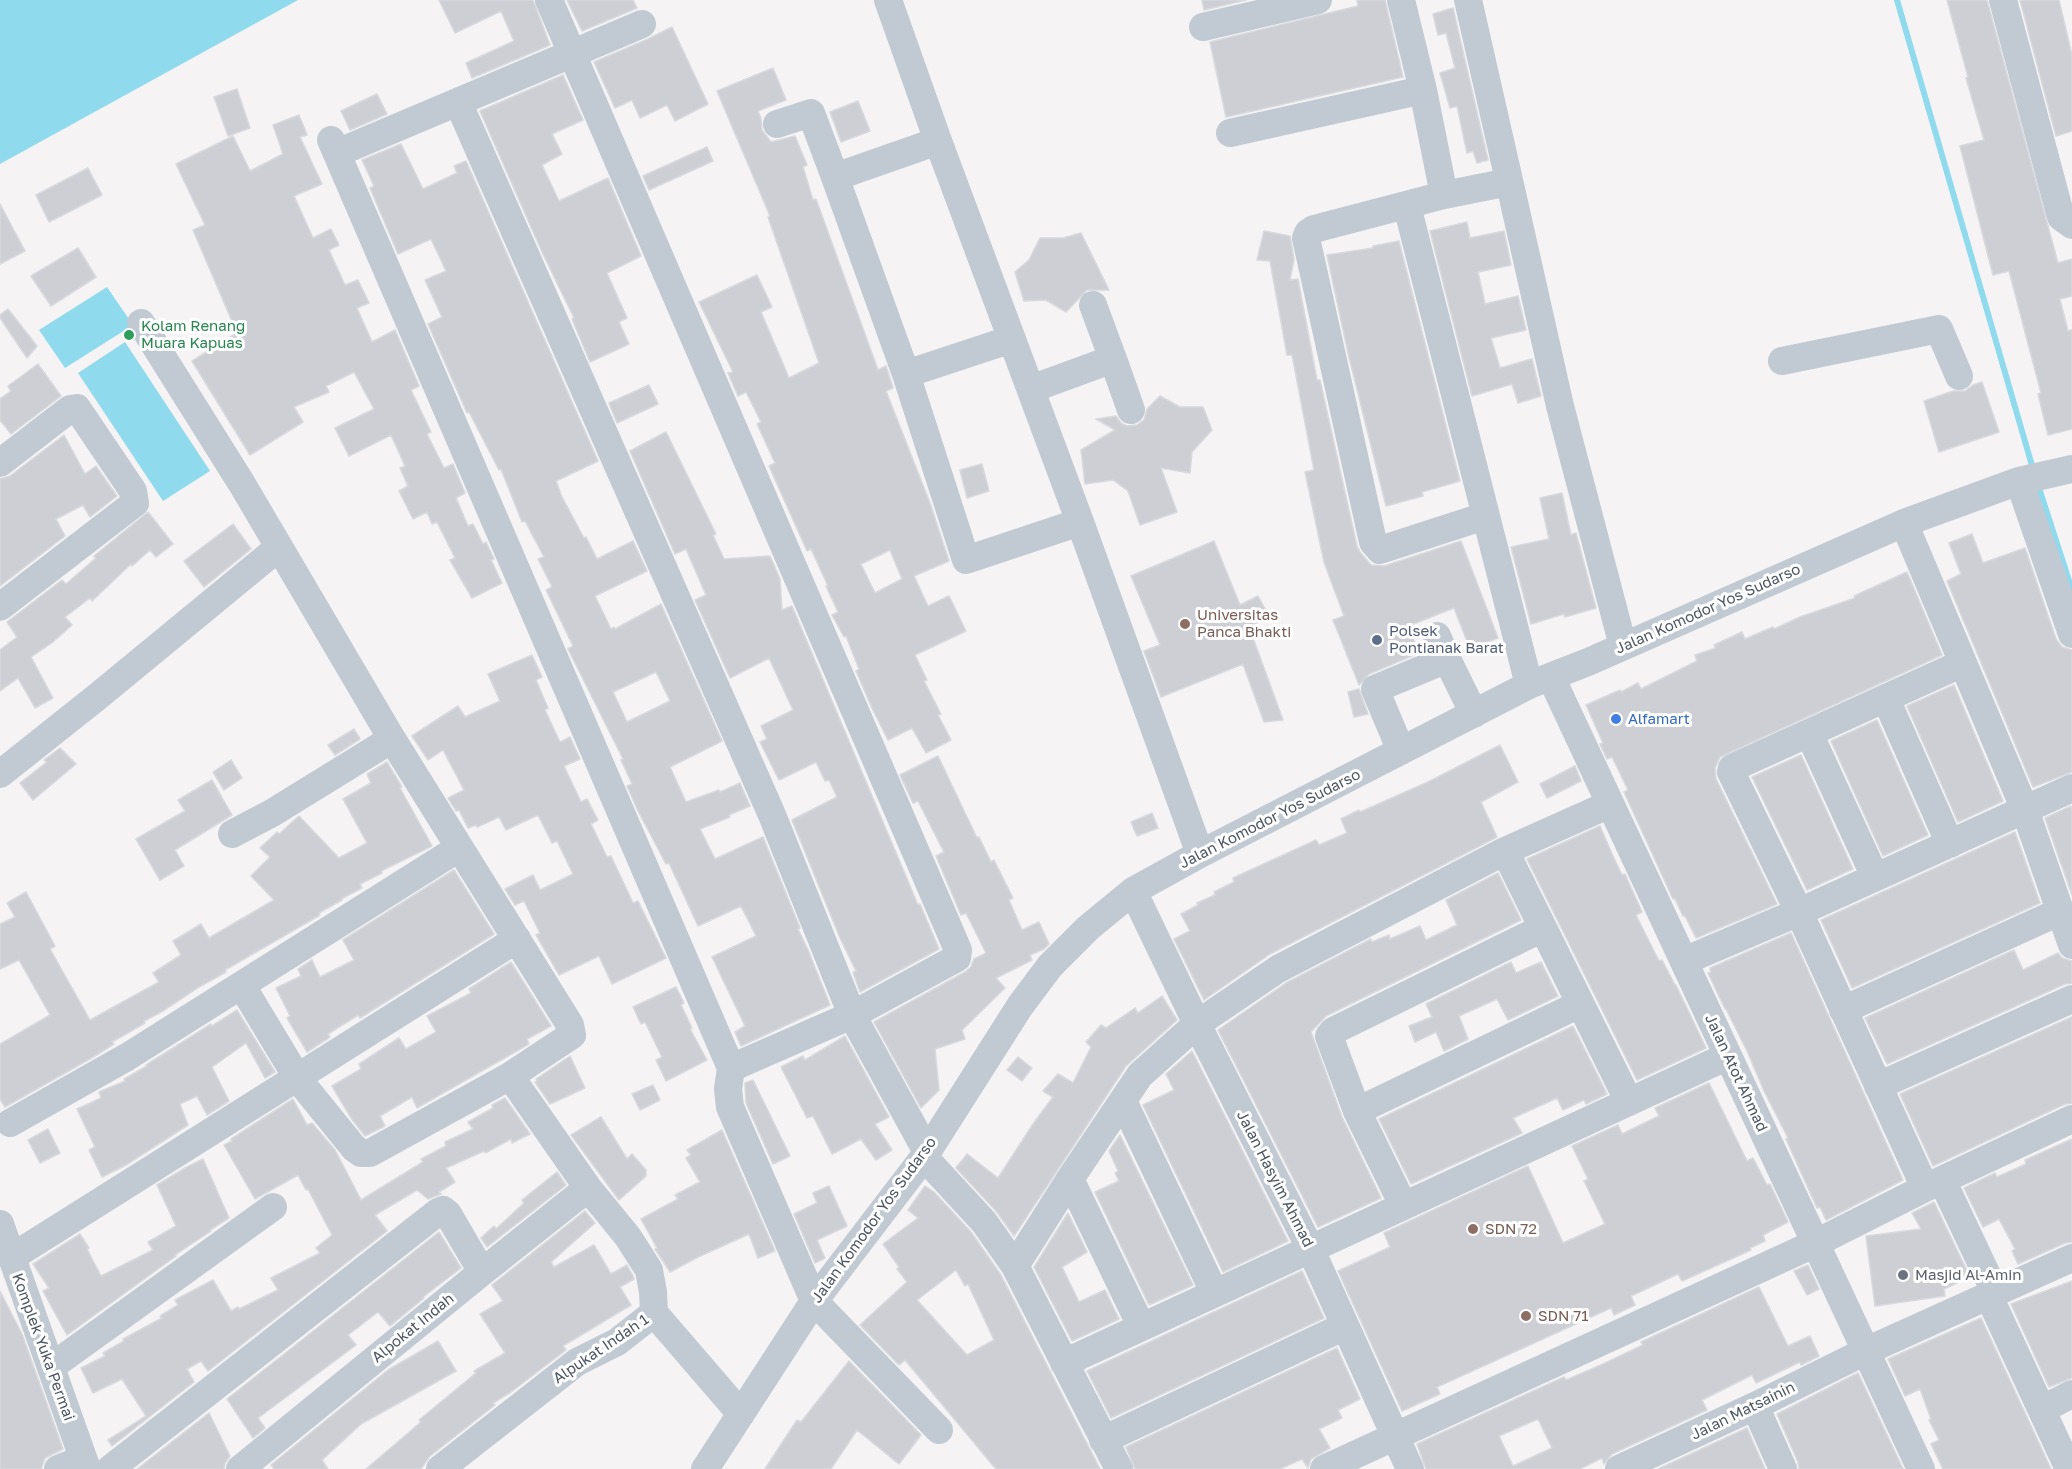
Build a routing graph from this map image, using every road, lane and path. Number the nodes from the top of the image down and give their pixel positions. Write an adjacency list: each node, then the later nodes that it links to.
1 (549, 0): 9 (street)
2 (888, 0): 14 (street)
3 (1318, 0): 8 (street)
4 (1401, 0): 10 (street)
5 (1468, 0): 16 (street)
6 (2003, 0): 19 (street)
7 (642, 24): 9 (street)
8 (1203, 27)
9 (571, 54): 11 (street); 67 (street)
10 (1423, 90): 13 (street); 17 (street)
11 (458, 102): 67 (street); 70 (street)
12 (777, 124): 15 (street)
13 (1230, 133)
14 (938, 141): 15 (street); 22 (street)
15 (835, 177): 25 (street)
16 (1511, 189): 17 (street); 38 (street)
17 (1444, 195): 18 (street)
18 (1407, 206): 32 (street, Jalan Atot Ahmad); 32 (street)
19 (2072, 225)
20 (1093, 305): 23 (street)
21 (141, 323): 35 (street)
22 (1012, 339): 25 (street); 27 (street)
23 (1113, 359): 27 (street); 28 (street)
24 (1782, 361): 26 (street)
25 (906, 374): 33 (street)
26 (1959, 376)
27 (1031, 389): 33 (street)
28 (1131, 410)
29 (0, 463): 36 (street)
30 (2068, 470): 31 (street, Jalan Komodor Yos Sudarso)
31 (2022, 480): 34 (street, Jalan Komodor Yos Sudarso); 37 (street)
32 (1485, 516): 40 (street, Jalan Atot Ahmad)
33 (1080, 522): 54 (street)
34 (1904, 523): 38 (street, Jalan Komodor Yos Sudarso); 39 (street)
35 (278, 548): 44 (street); 46 (street)
36 (0, 607)
37 (2072, 634)
38 (1623, 646): 40 (street, Jalan Komodor Yos Sudarso)
39 (1963, 663): 41 (street); 49 (street)
40 (1540, 681): 42 (street, Jalan Komodor Yos Sudarso); 48 (street, Jalan Atot Ahmad)
41 (1886, 699): 43 (street); 51 (street)
42 (1474, 714): 45 (street, Jalan Komodor Yos Sudarso); 45 (street)
43 (1809, 733): 55 (street); 57 (street)
44 (392, 739): 50 (street); 52 (street)
45 (1401, 751): 54 (street, Jalan Komodor Yos Sudarso)
46 (0, 774)
47 (2072, 788): 49 (street)
48 (1611, 804): 53 (street); 62 (street, Jalan Atot Ahmad)
49 (2025, 810): 51 (street); 58 (street)
50 (232, 834)
51 (1950, 844): 55 (street)
52 (459, 848): 60 (street); 63 (street)
53 (1505, 851): 59 (street); 68 (street)
54 (1200, 854): 56 (street, Jalan Komodor Yos Sudarso)
55 (1875, 877): 57 (street)
56 (1133, 891): 68 (street, Jalan Hasyim Ahmad); 79 (street, Jalan Komodor Yos Sudarso)
57 (1799, 912): 62 (street); 66 (street)
58 (2059, 912): 61 (street); 66 (street)
59 (1543, 928): 65 (street); 76 (street)
60 (517, 939): 71 (street); 72 (street)
61 (2072, 945)
62 (1684, 961): 69 (street, Jalan Atot Ahmad)
63 (242, 986): 72 (street); 78 (street)
64 (2072, 999): 73 (street)
65 (1580, 1004): 75 (street); 76 (street)
66 (1844, 1010): 73 (street)
67 (852, 1015): 70 (street); 79 (street)
68 (1197, 1024): 74 (street); 87 (street, Jalan Hasyim Ahmad)
69 (1728, 1056): 75 (street); 86 (street, Jalan Atot Ahmad)
70 (730, 1068): 94 (street)
71 (510, 1076): 72 (street); 82 (street, Alpukat Indah 1)
72 (298, 1078): 88 (street)
73 (1878, 1086): 81 (street)
74 (1123, 1101): 80 (street); 92 (street)
75 (1629, 1102): 83 (street)
76 (1357, 1111): 83 (street)
77 (2072, 1119): 81 (street)
78 (10, 1123)
79 (926, 1155): 90 (street); 94 (street, Jalan Komodor Yos Sudarso)
80 (1070, 1179): 90 (street); 96 (street)
81 (1933, 1184): 86 (street); 93 (street)
82 (588, 1188): 91 (street, Alpokat Indah); 95 (street, Alpukat Indah 1)
83 (1403, 1205): 87 (street)
84 (273, 1207): 100 (street)
85 (0, 1224): 88 (street, Komplek Yuka Permai)
86 (1816, 1243): 98 (street, Jalan Atot Ahmad); 106 (street)
87 (1311, 1250): 92 (street); 97 (street, Jalan Hasyim Ahmad)
88 (12, 1257): 100 (street, Komplek Yuka Permai)
89 (2072, 1258): 93 (street, Jalan Matsainin)
90 (1015, 1266): 99 (street)
91 (482, 1272): 110 (street); 111 (street, Alpokat Indah)
92 (1214, 1292): 96 (street)
93 (1992, 1293): 98 (street, Jalan Matsainin); 103 (street)
94 (814, 1301): 104 (street, Jalan Komodor Yos Sudarso); 105 (street)
95 (654, 1313): 104 (street); 112 (street, Alpukat Indah 1)
96 (1141, 1326): 99 (street)
97 (1345, 1326): 106 (street, Jalan Hasyim Ahmad); 107 (street)
98 (1866, 1351): 102 (street, Jalan Matsainin); 118 (street, Jalan Atot Ahmad)
99 (1064, 1363): 107 (street)
100 (51, 1367): 109 (street, Komplek Yuka Permai)
101 (2072, 1395): 103 (street)
102 (1755, 1406): 116 (street, Jalan Matsainin); 117 (street)
103 (2043, 1409): 119 (street)
104 (741, 1414): 108 (street, Jalan Komodor Yos Sudarso)
105 (939, 1430)
106 (1396, 1437): 114 (street); 115 (street, Jalan Hasyim Ahmad)
107 (1103, 1440): 113 (street)
108 (717, 1464)
109 (76, 1466)
110 (110, 1469)
111 (240, 1469)
112 (440, 1469)
113 (1119, 1469)
114 (1324, 1469)
115 (1410, 1469)
116 (1619, 1469)
117 (1783, 1469)
118 (1921, 1469)
119 (2069, 1469)

